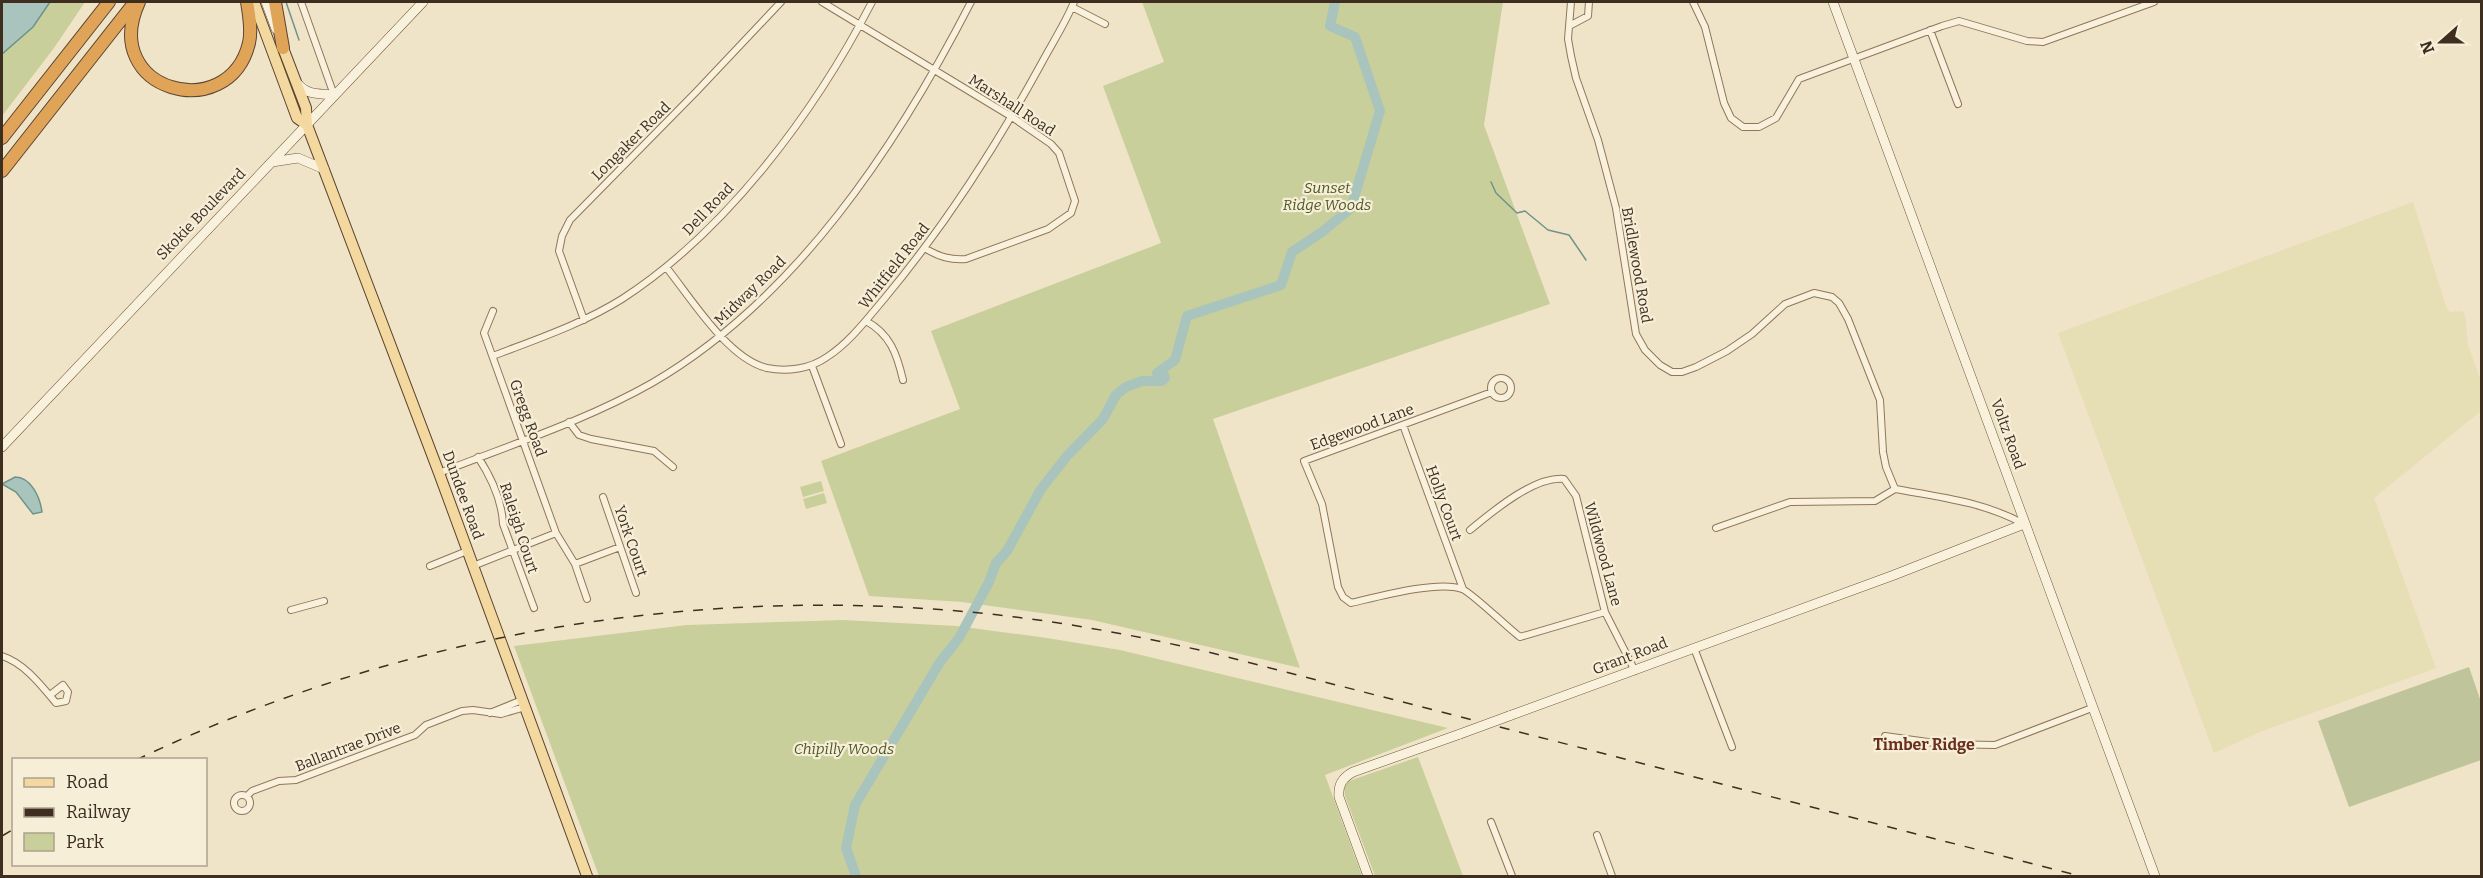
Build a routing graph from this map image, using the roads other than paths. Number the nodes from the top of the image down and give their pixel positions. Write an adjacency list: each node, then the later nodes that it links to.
1 (110, 2): 29 (highway)
2 (135, 2): 37 (highway)
3 (139, 2): 4 (highway)
4 (247, 2)
5 (254, 2): 32 (main road, Dundee Road)
6 (266, 2): 24 (street, Dundee Road)
7 (275, 2): 24 (highway)
8 (301, 2): 28 (street)
9 (423, 2): 28 (street, Skokie Boulevard)
10 (781, 2): 41 (street, Longaker Road)
11 (822, 2): 21 (street, Marshall Road)
12 (872, 2): 21 (street, Dell Road)
13 (971, 2): 26 (street, Midway Road)
14 (1571, 2): 22 (street, Bridlewood Road)
15 (1590, 2): 22 (street)
16 (1694, 2): 25 (street)
17 (1833, 2): 25 (street, Voltz Road)
18 (2154, 2): 23 (street)
19 (1073, 4): 20 (street); 31 (street, Whitfield Road)
20 (1105, 24)
21 (860, 25): 26 (street, Marshall Road); 39 (street, Dell Road)
22 (1571, 26): 56 (street, Bridlewood Road)
23 (1930, 30): 25 (street); 30 (street)
24 (283, 48): 27 (main road, Dundee Road)
25 (1854, 58): 58 (street, Voltz Road)
26 (936, 70): 31 (street, Marshall Road); 43 (street, Midway Road)
27 (296, 82): 28 (street); 32 (main road, Dundee Road)
28 (334, 95): 32 (street, Skokie Boulevard)
29 (29, 104): 33 (highway); 34 (highway)
30 (1958, 104)
31 (1012, 117): 38 (street, Whitfield Road); 38 (street, Marshall Road)
32 (307, 125): 35 (street, Skokie Boulevard); 36 (main road, Dundee Road)
33 (2, 130)
34 (2, 138)
35 (272, 162): 36 (street); 52 (street, Skokie Boulevard)
36 (324, 169): 55 (main road, Dundee Road)
37 (2, 171)
38 (926, 249): 42 (street, Whitfield Road)
39 (666, 267): 41 (street, Dell Road); 43 (street, Whitfield Road)
40 (493, 311): 44 (street, Gregg Road)
41 (584, 320): 44 (street, Dell Road)
42 (866, 321): 45 (street, Whitfield Road); 46 (street)
43 (721, 336): 45 (street, Whitfield Road); 48 (street, Midway Road)
44 (493, 356): 50 (street, Gregg Road)
45 (812, 366): 51 (street)
46 (903, 380)
47 (1492, 392): 49 (street, Edgewood Lane)
48 (569, 422): 50 (street, Midway Road); 54 (street)
49 (1403, 425): 68 (street, Holly Court); 68 (street, Edgewood Lane)
50 (524, 440): 53 (street, Midway Road); 61 (street, Gregg Road)
51 (841, 444)
52 (2, 447)
53 (478, 457): 55 (street, Midway Road); 63 (street, Raleigh Court)
54 (673, 467)
55 (439, 472): 64 (main road, Dundee Road)
56 (1895, 489): 58 (street); 59 (street)
57 (603, 497): 62 (street, York Court)
58 (2024, 524): 75 (street, Grant Road); 80 (street, Voltz Road)
59 (1716, 528)
60 (1470, 531): 74 (street, Wildwood Lane)
61 (556, 533): 63 (street); 65 (street, Gregg Road)
62 (620, 547): 65 (street); 69 (street, York Court)
63 (512, 550): 67 (street); 72 (street, Raleigh Court)
64 (467, 551): 66 (street); 67 (main road, Dundee Road)
65 (575, 564): 70 (street, Gregg Road)
66 (430, 566)
67 (473, 566): 79 (main road, Dundee Road)
68 (1463, 589): 74 (street)
69 (636, 593)
70 (587, 598)
71 (324, 601): 73 (street)
72 (534, 608)
73 (291, 610)
74 (1605, 612): 77 (street, Wildwood Lane)
75 (1694, 648): 77 (street, Grant Road); 82 (street)
76 (2, 656): 78 (street)
77 (1635, 671): 87 (street, Grant Road, bridge)
78 (50, 696)
79 (523, 704): 83 (street, Ballantrae Drive); 86 (main road, Dundee Road)
80 (2092, 708): 81 (street); 90 (street, Voltz Road)
81 (1885, 736)
82 (1732, 747)
83 (247, 796)
84 (1491, 822): 88 (street)
85 (1597, 835): 89 (street)
86 (586, 876)
87 (1368, 876)
88 (1512, 876)
89 (1612, 876)
90 (2155, 876)

